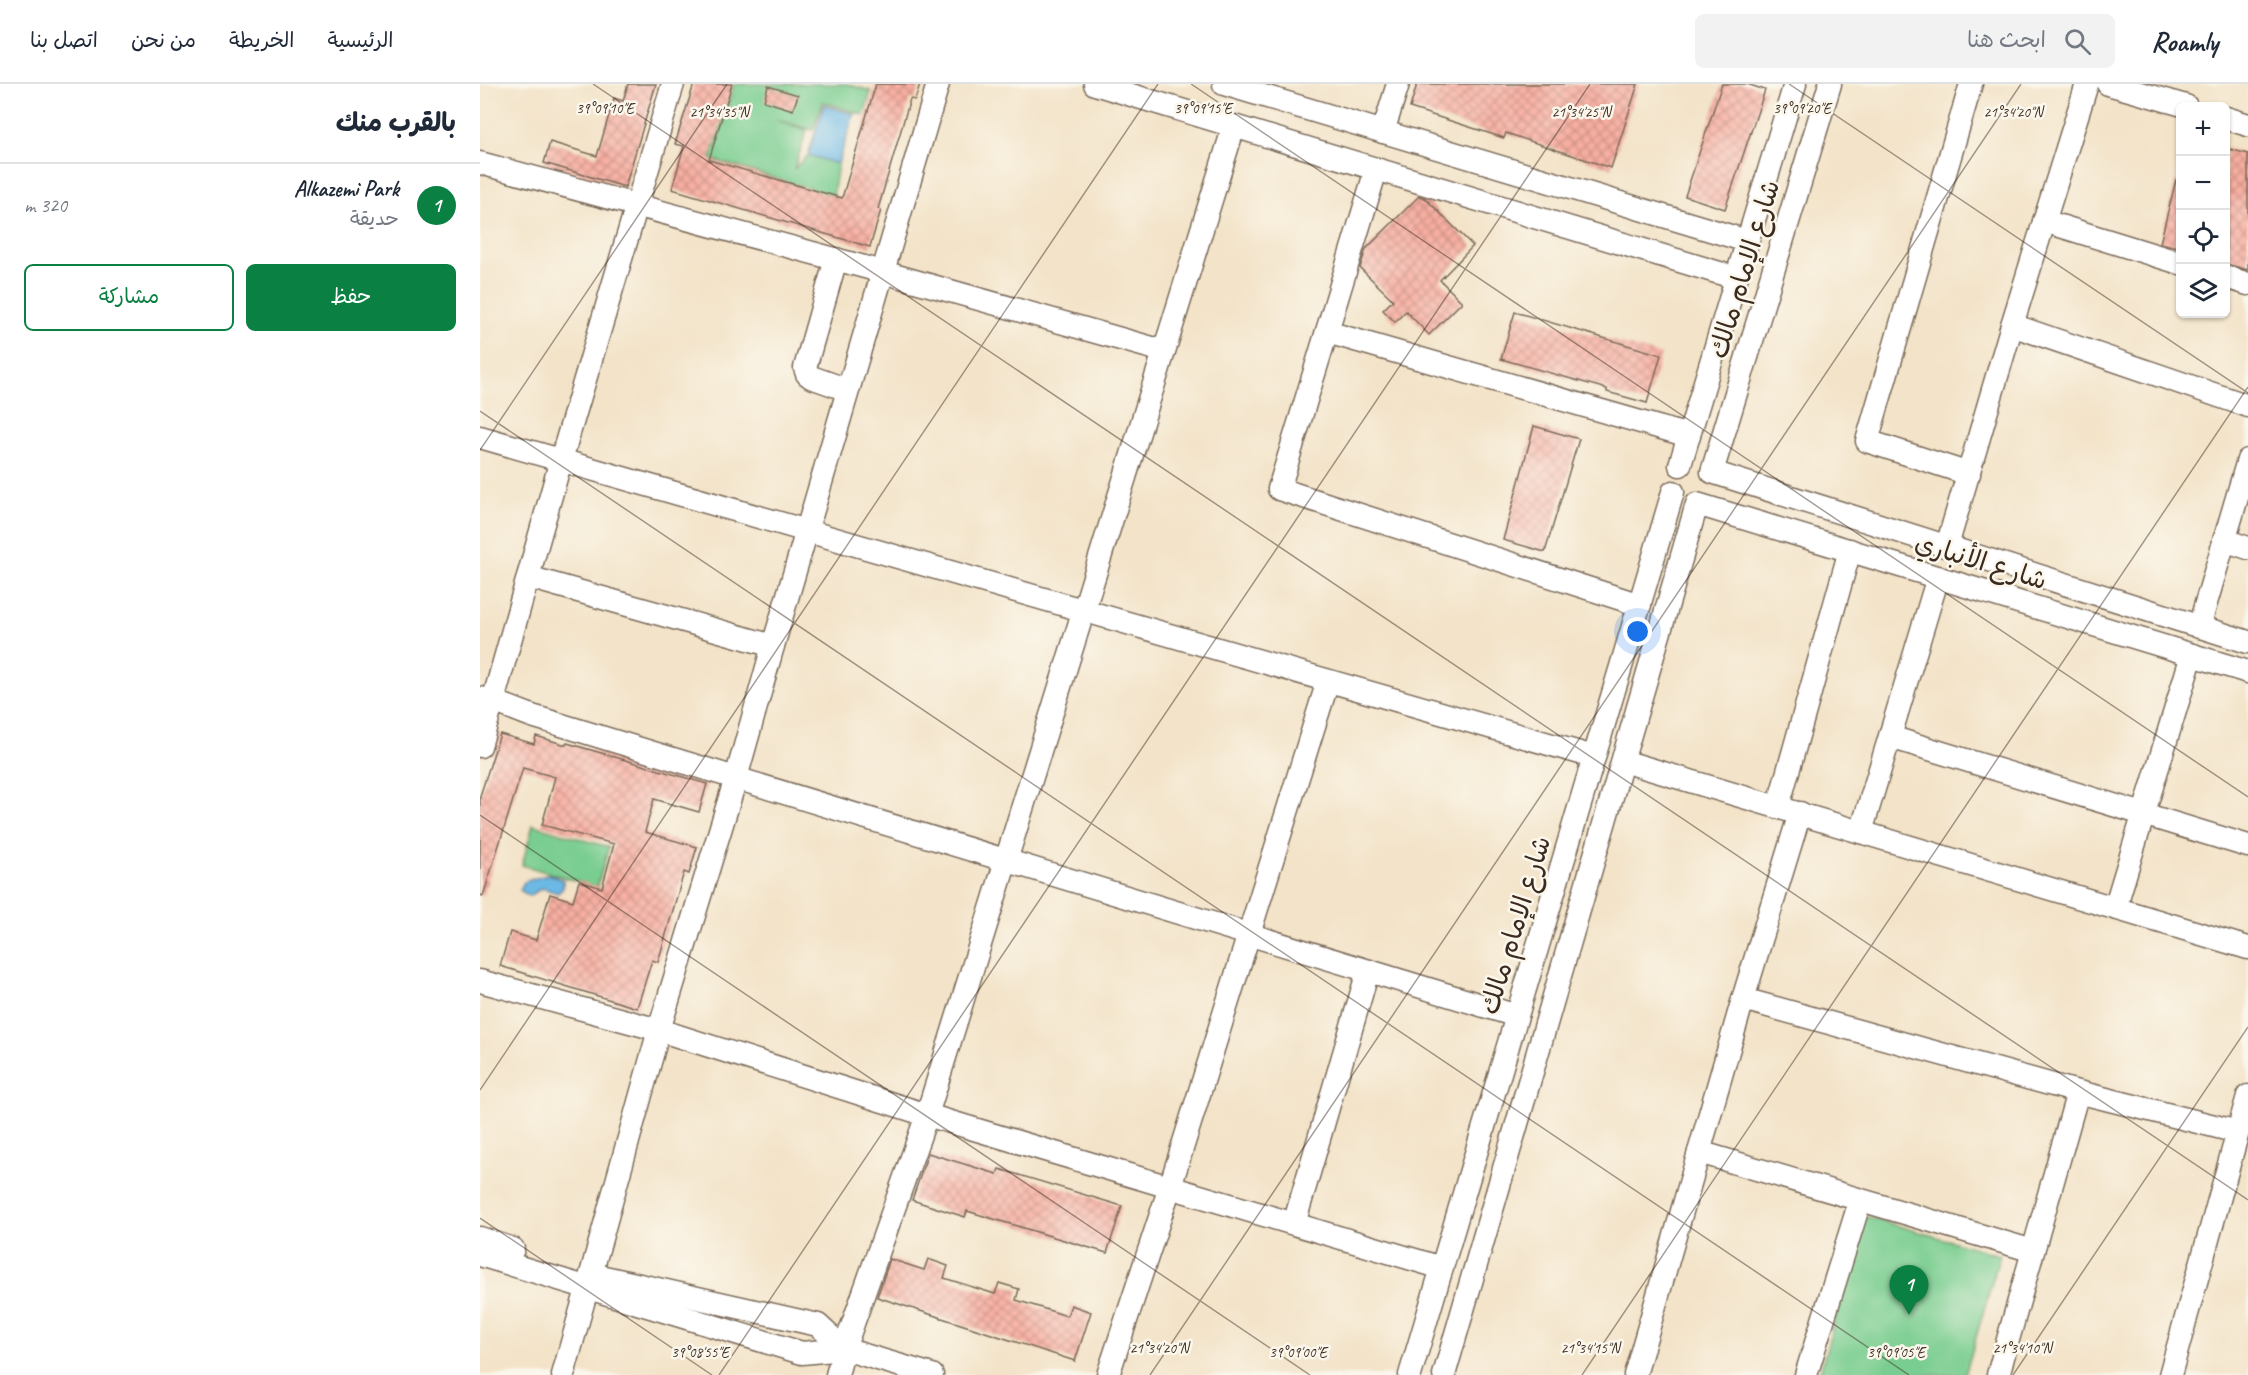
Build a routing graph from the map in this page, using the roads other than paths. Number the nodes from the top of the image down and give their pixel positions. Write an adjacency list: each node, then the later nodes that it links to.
1 (673, 84): 19 (street)
2 (938, 84): 25 (street)
3 (1095, 84): 14 (street)
4 (1398, 84): 15 (street)
5 (1795, 84): 22 (street, شارع الإمام مالك)
6 (1830, 84): 39 (street, شارع الإمام مالك)
7 (1971, 84): 40 (street)
8 (2087, 84): 20 (street)
9 (2108, 84): 11 (street)
10 (1235, 86): 15 (street)
11 (2176, 103)
12 (2230, 119): 13 (street)
13 (2248, 125)
14 (1234, 126): 17 (street); 31 (street)
15 (1383, 132): 18 (street)
16 (480, 163): 19 (street)
17 (1376, 170): 21 (street); 30 (street)
18 (1590, 194): 21 (street); 22 (street)
19 (636, 205): 23 (street); 36 (street)
20 (2044, 220): 24 (street); 29 (street)
21 (1580, 231): 26 (street)
22 (1748, 241): 26 (street, شارع الإمام مالك)
23 (841, 260): 25 (street); 32 (street)
24 (2176, 261)
25 (883, 272): 31 (street); 32 (street)
26 (1736, 278): 34 (street, شارع الإمام مالك)
27 (2230, 278): 28 (street)
28 (2248, 284)
29 (2012, 325): 33 (street); 40 (street)
30 (1327, 332): 34 (street); 50 (street)
31 (1163, 351): 51 (street)
32 (848, 390): 43 (street)
33 (2248, 406)
34 (1689, 436): 38 (street, شارع الإمام مالك)
35 (480, 437): 36 (street)
36 (561, 460): 43 (street); 48 (street)
37 (2248, 460): 44 (street)
38 (1680, 465): 39 (street); 41 (street)
39 (1712, 472): 42 (street); 45 (street, شارع الأنباري)
40 (1969, 474): 45 (street)
41 (1673, 492): 42 (street); 50 (street, شارع الإمام مالك)
42 (1697, 504): 47 (street, شارع الأنباري); 62 (street)
43 (807, 530): 51 (street); 54 (street)
44 (2224, 540): 46 (street); 52 (street)
45 (1947, 546): 52 (street, شارع الأنباري)
46 (2248, 548)
47 (1850, 550): 49 (street, شارع الأنباري); 64 (street)
48 (528, 577): 54 (street); 58 (street)
49 (1938, 577): 55 (street, شارع الأنباري); 59 (street)
50 (1640, 605): 61 (street, شارع الإمام مالك)
51 (1083, 611): 57 (street); 69 (street)
52 (2199, 627): 53 (street, شارع الأنباري)
53 (2248, 642)
54 (773, 646): 63 (street)
55 (2192, 655): 56 (street, شارع الأنباري); 66 (street)
56 (2248, 672)
57 (1328, 681): 61 (street); 71 (street)
58 (487, 699): 60 (street); 63 (street)
59 (1890, 737): 66 (street); 67 (street)
60 (480, 746)
61 (1594, 757): 76 (street, شارع الإمام مالك)
62 (1623, 760): 64 (street); 83 (street)
63 (736, 778): 69 (street); 77 (street)
64 (1778, 807): 65 (street)
65 (1800, 813): 67 (street); 75 (street)
66 (2144, 814): 68 (street); 70 (street)
67 (1861, 832): 70 (street)
68 (2248, 846)
69 (1005, 861): 71 (street); 80 (street)
70 (2115, 908): 72 (street)
71 (1249, 935): 73 (street); 85 (street)
72 (2248, 948)
73 (1368, 971): 76 (street); 87 (street)
74 (480, 981): 77 (street)
75 (1743, 999): 78 (street); 84 (street)
76 (1517, 1016): 82 (street, شارع الإمام مالك)
77 (659, 1030): 80 (street); 92 (street)
78 (2078, 1092): 81 (street); 89 (street)
79 (2248, 1096): 81 (street)
80 (927, 1115): 85 (street); 93 (street)
81 (2238, 1131): 103 (street)
82 (1479, 1143): 83 (street); 91 (street, شارع الإمام مالك)
83 (1509, 1152): 99 (street)
84 (1699, 1152): 86 (street); 100 (street)
85 (1170, 1187): 87 (street); 97 (street)
86 (1860, 1201): 89 (street); 101 (street)
87 (1294, 1224): 91 (street)
88 (480, 1239): 92 (street)
89 (2033, 1251): 102 (street)
90 (480, 1255): 92 (street)
91 (1442, 1268): 98 (street, شارع الإمام مالك)
92 (590, 1280): 93 (street); 93 (street); 94 (street)
93 (844, 1349): 95 (street); 96 (street)
94 (563, 1375)
95 (837, 1375)
96 (932, 1375)
97 (1108, 1375)
98 (1410, 1375)
99 (1444, 1375)
100 (1635, 1375)
101 (1806, 1375)
102 (1998, 1375)
103 (2170, 1375)

